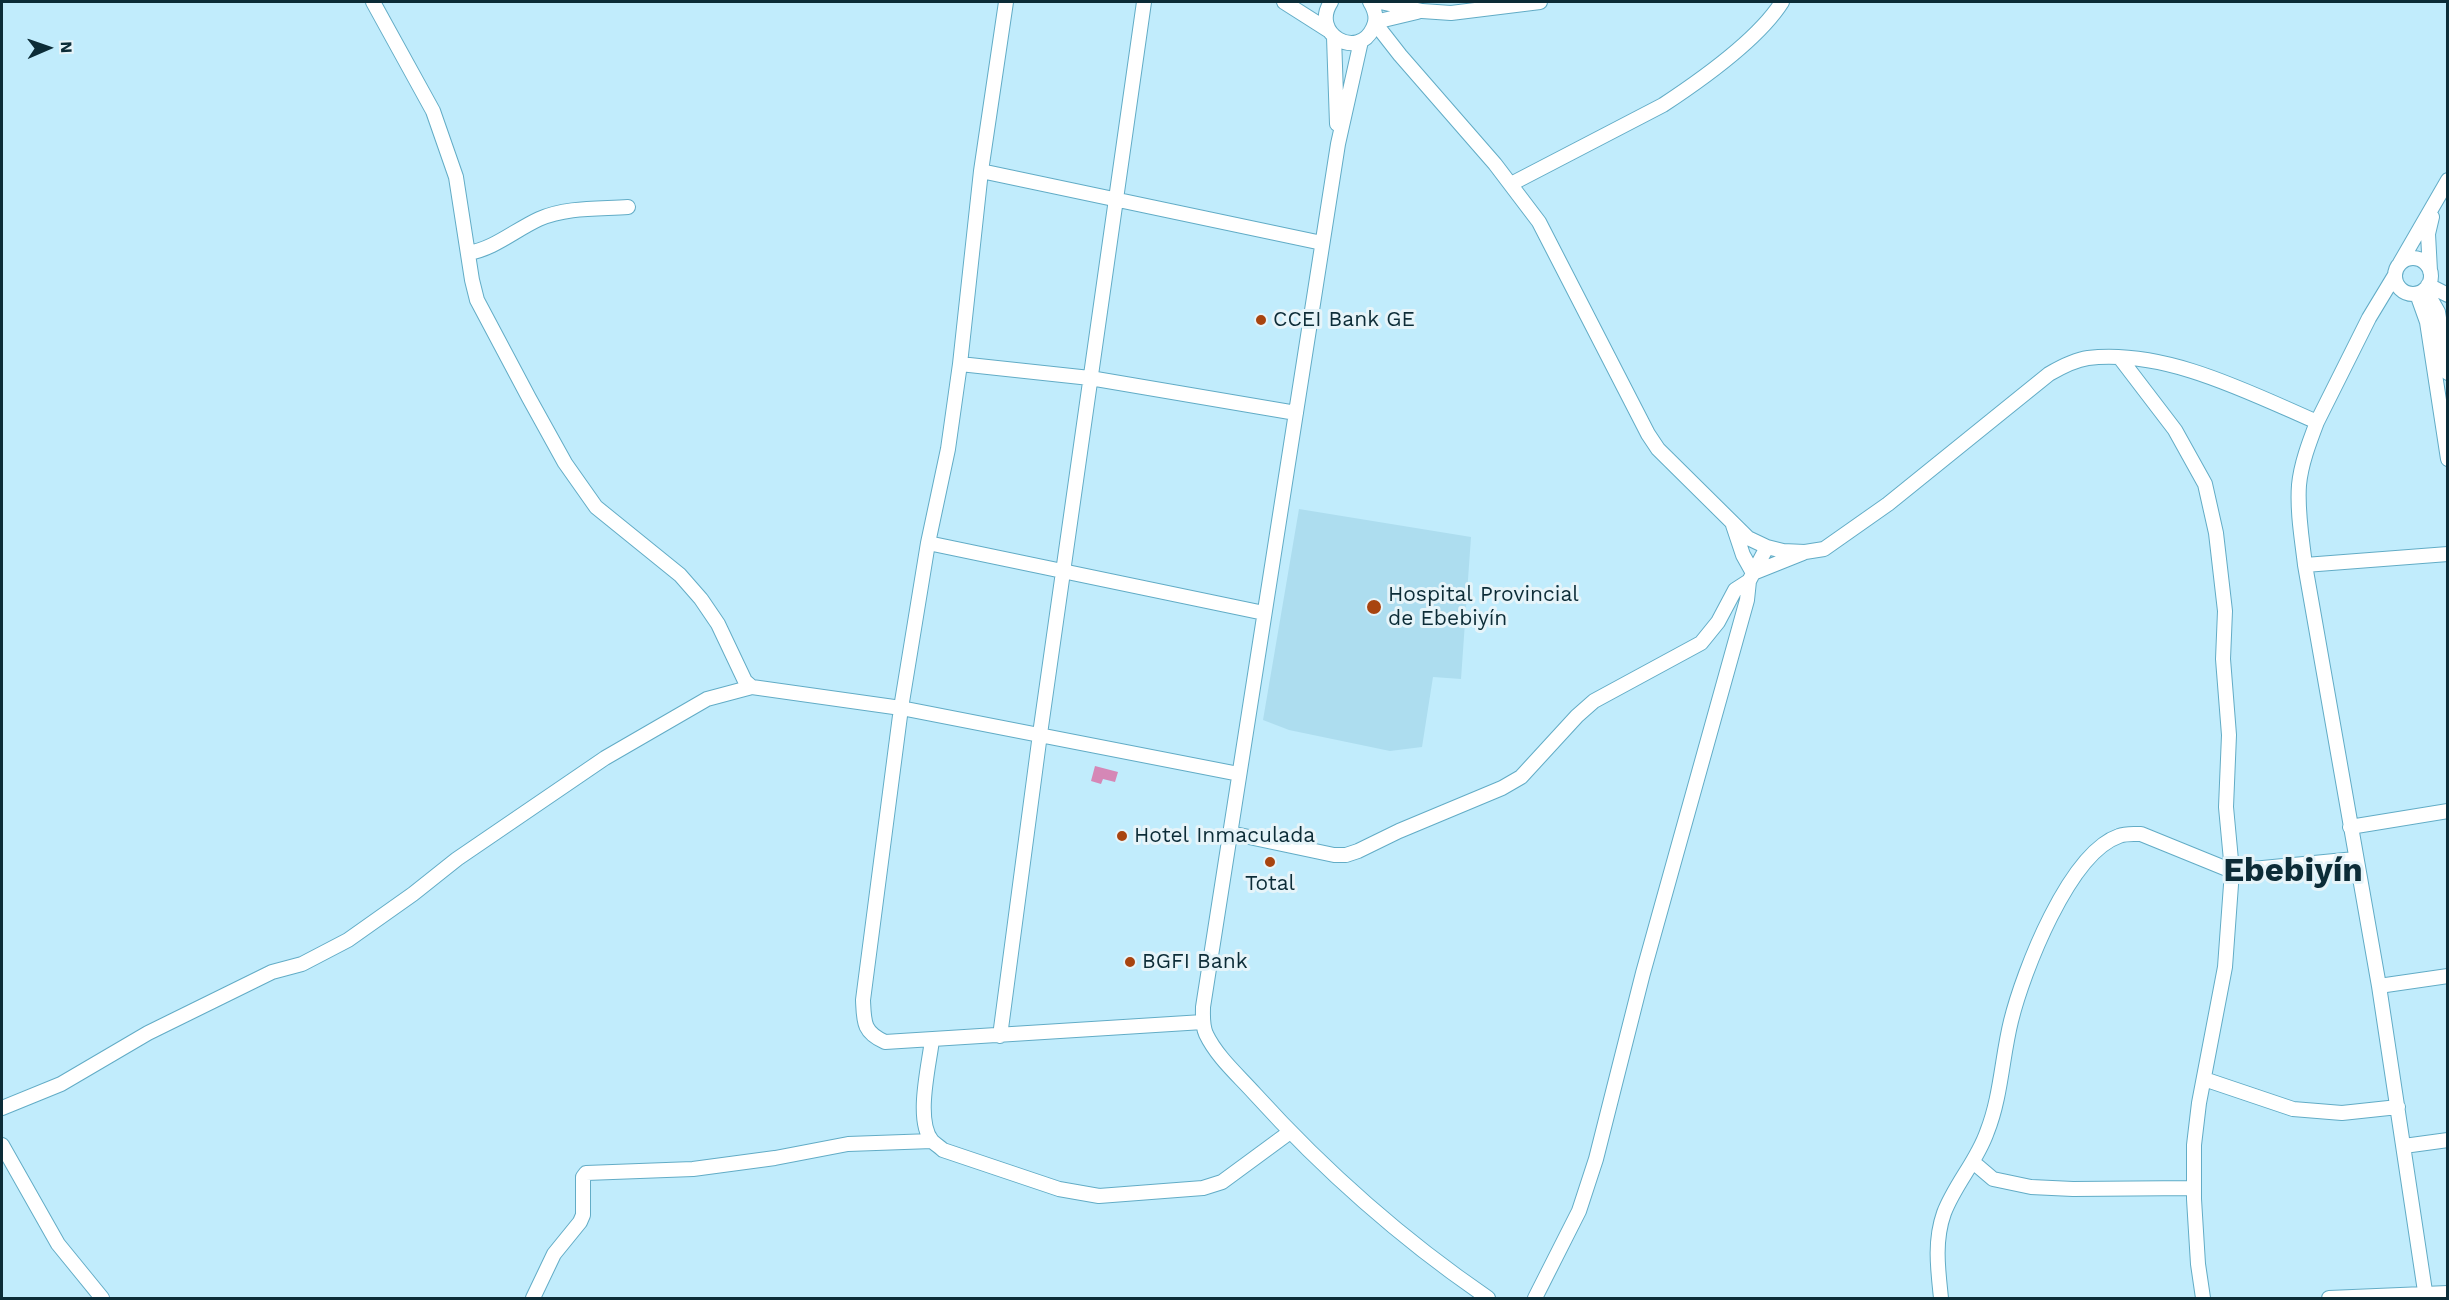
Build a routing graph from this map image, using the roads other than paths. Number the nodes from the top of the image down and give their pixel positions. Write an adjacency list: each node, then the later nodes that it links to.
1 (373, 2): 23 (street)
2 (1006, 2): 16 (street)
3 (1144, 2): 19 (street)
4 (1284, 2): 12 (street)
5 (1331, 2): 12 (street)
6 (1370, 2): 11 (street)
7 (1380, 2): 10 (street)
8 (1540, 2): 10 (street)
9 (1782, 2): 18 (street)
10 (1422, 11): 11 (street)
11 (1375, 22): 13 (street); 14 (street)
12 (1331, 33): 13 (street); 15 (street)
13 (1365, 38): 14 (street); 15 (street)
14 (1400, 55): 18 (street)
15 (1338, 144): 22 (street)
16 (981, 171): 19 (street); 29 (street)
17 (2448, 180): 20 (street)
18 (1511, 184): 35 (street)
19 (1117, 199): 22 (street); 31 (street)
20 (2435, 205): 24 (street); 25 (street)
21 (628, 207): 23 (street)
22 (1322, 243): 32 (street)
23 (468, 253): 44 (street)
24 (2398, 269): 25 (street); 25 (street); 27 (street)
25 (2422, 286): 26 (street); 27 (street); 30 (street); 34 (street)
26 (2448, 295)
27 (2369, 318): 33 (street)
28 (2120, 358): 33 (street); 38 (street); 52 (street)
29 (960, 364): 31 (street); 36 (street)
30 (2448, 373)
31 (1090, 378): 32 (street); 41 (street)
32 (1296, 413): 43 (street)
33 (2317, 423): 40 (street)
34 (2448, 459)
35 (1733, 523): 37 (street); 42 (street)
36 (928, 543): 41 (street); 45 (street)
37 (1767, 548): 38 (street); 42 (street)
38 (1805, 552): 42 (street)
39 (2448, 554): 40 (street)
40 (2305, 565): 49 (street)
41 (1064, 570): 43 (street); 46 (street)
42 (1751, 577): 50 (street); 73 (street)
43 (1264, 613): 47 (street)
44 (752, 687): 45 (street); 60 (street)
45 (902, 708): 46 (street); 57 (street)
46 (1040, 734): 47 (street); 56 (street)
47 (1239, 774): 50 (street)
48 (2448, 811): 49 (street)
49 (2350, 827): 51 (street)
50 (1230, 833): 55 (street)
51 (2355, 859): 52 (street); 54 (street)
52 (2232, 871): 58 (street); 66 (street)
53 (2448, 976): 54 (street)
54 (2379, 986): 59 (street)
55 (1203, 1022): 56 (street); 61 (street)
56 (1000, 1036): 57 (street)
57 (932, 1040): 63 (street)
58 (2204, 1079): 59 (street); 67 (street)
59 (2398, 1107): 65 (street)
60 (2, 1108)
61 (1290, 1132): 63 (street); 72 (street)
62 (2448, 1140): 65 (street)
63 (932, 1141): 71 (street)
64 (2, 1145): 70 (street)
65 (2404, 1146): 69 (street)
66 (1973, 1162): 67 (street); 74 (street)
67 (2194, 1188): 75 (street)
68 (2448, 1293): 69 (street)
69 (2425, 1297): 76 (street)
70 (102, 1299)
71 (532, 1299)
72 (1488, 1299)
73 (1535, 1299)
74 (1941, 1299)
75 (2203, 1299)
76 (2329, 1299)

